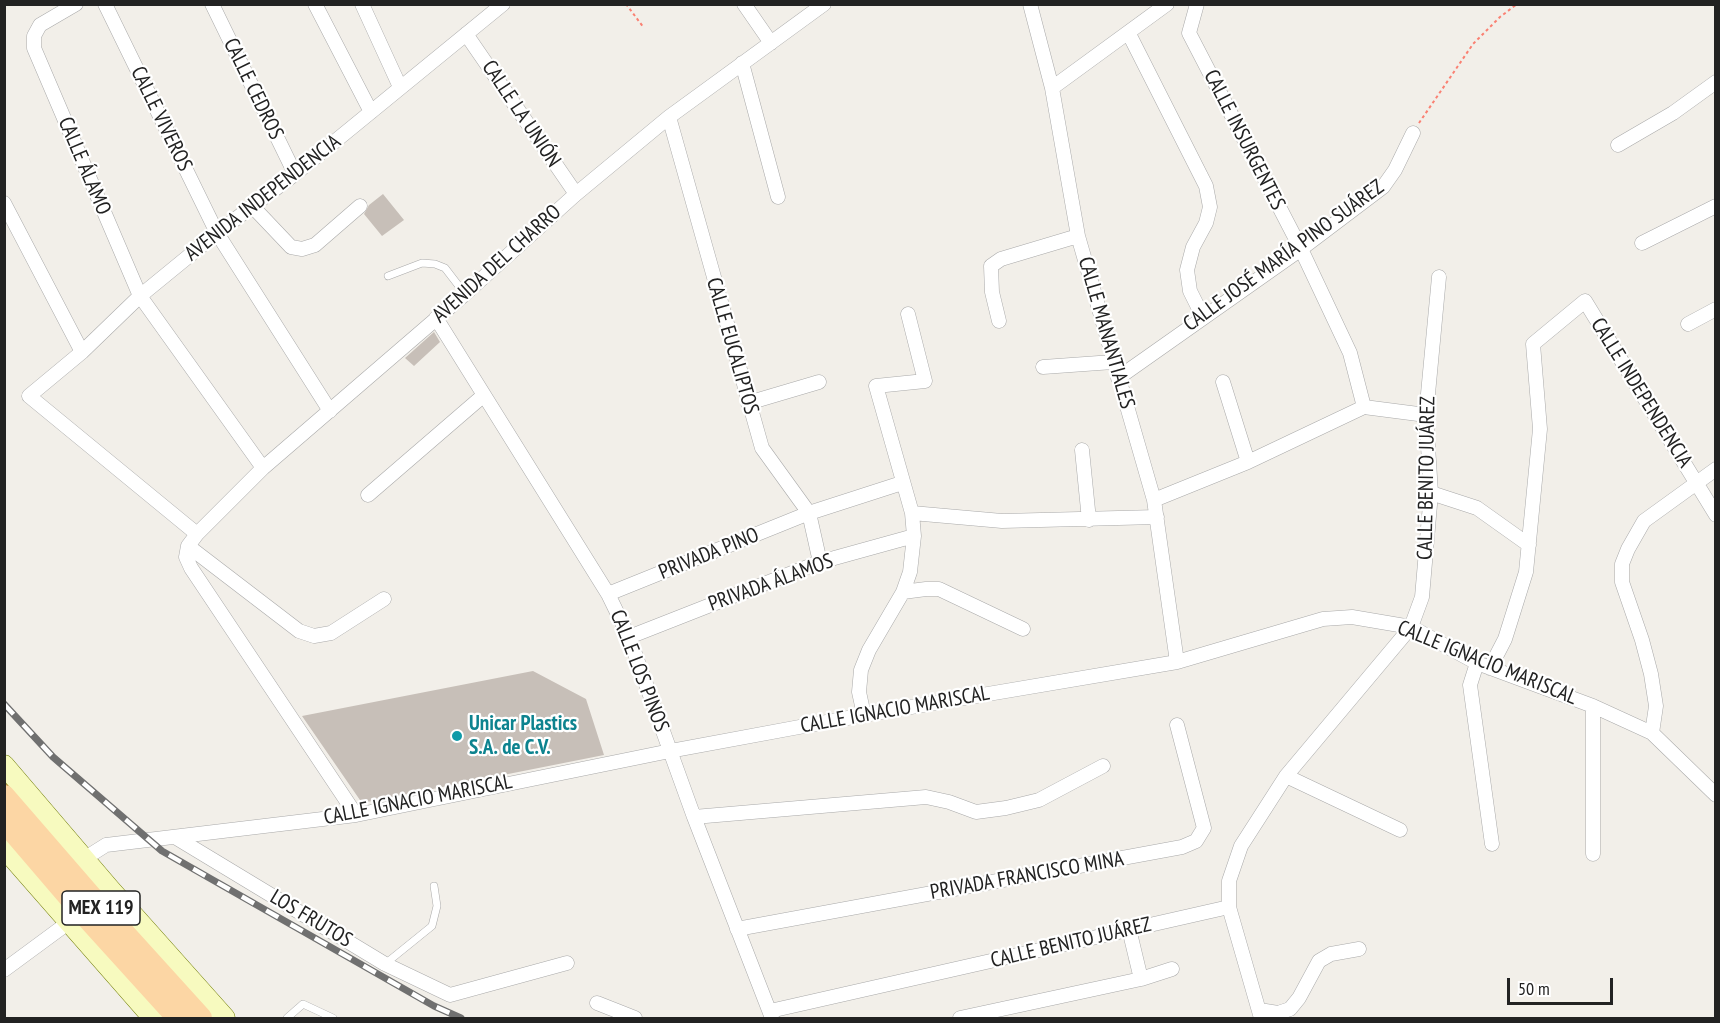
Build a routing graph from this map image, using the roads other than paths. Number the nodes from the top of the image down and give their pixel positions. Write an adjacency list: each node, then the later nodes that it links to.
1 (76, 4): 37 (street, CALLE ÁLAMO)
2 (105, 4): 30 (street, CALLE VIVEROS)
3 (212, 4): 23 (street, CALLE CEDROS)
4 (315, 4): 19 (street)
5 (362, 4): 17 (street)
6 (503, 4): 12 (street, AVENIDA INDEPENDENCIA)
7 (744, 4): 14 (street)
8 (824, 4): 14 (street, AVENIDA DEL CHARRO)
9 (1030, 4): 18 (street, CALLE MANANTIALES)
10 (1167, 4): 13 (street)
11 (1197, 4): 33 (street, CALLE INSURGENTES)
12 (466, 34): 17 (street, AVENIDA INDEPENDENCIA); 24 (street, CALLE LA UNIÓN)
13 (1129, 34): 18 (street); 40 (street)
14 (771, 43): 15 (street, AVENIDA DEL CHARRO)
15 (742, 63): 20 (street, AVENIDA DEL CHARRO); 25 (street)
16 (1716, 82): 22 (street)
17 (400, 87): 19 (street, AVENIDA INDEPENDENCIA)
18 (1052, 88): 31 (street, CALLE MANANTIALES)
19 (371, 112): 23 (street, AVENIDA INDEPENDENCIA)
20 (669, 117): 24 (street, AVENIDA DEL CHARRO); 51 (street, CALLE EUCALIPTOS)
21 (1413, 133): 33 (street, CALLE JOSÉ MARÍA PINO SUÁREZ)
22 (1618, 145)
23 (295, 174): 29 (street, AVENIDA INDEPENDENCIA)
24 (576, 194): 36 (street, AVENIDA DEL CHARRO)
25 (778, 197)
26 (4, 203): 44 (street)
27 (360, 206): 29 (street)
28 (1716, 206): 32 (street)
29 (253, 207): 30 (street, AVENIDA INDEPENDENCIA)
30 (217, 233): 37 (street, AVENIDA INDEPENDENCIA); 53 (street, CALLE VIVEROS)
31 (1078, 236): 42 (street); 45 (street, CALLE MANANTIALES)
32 (1642, 243)
33 (1301, 249): 40 (street, CALLE JOSÉ MARÍA PINO SUÁREZ); 52 (street, CALLE INSURGENTES)
34 (388, 276): 36 (lane)
35 (1439, 278): 54 (street, CALLE BENITO JUÁREZ)
36 (465, 294): 41 (street, AVENIDA DEL CHARRO)
37 (140, 296): 44 (street, AVENIDA INDEPENDENCIA); 57 (street, CALLE ÁLAMO)
38 (1716, 309): 43 (street)
39 (908, 314): 60 (street)
40 (1203, 317): 47 (street, CALLE JOSÉ MARÍA PINO SUÁREZ)
41 (436, 318): 50 (street, CALLE LOS PINOS); 53 (street, AVENIDA DEL CHARRO)
42 (999, 321)
43 (1688, 324)
44 (82, 352): 69 (street, AVENIDA INDEPENDENCIA)
45 (1113, 362): 46 (street); 47 (street, CALLE MANANTIALES)
46 (1043, 368)
47 (1118, 378): 63 (street, CALLE MANANTIALES)
48 (819, 382): 51 (street)
49 (1222, 382): 56 (street)
50 (484, 395): 62 (street); 75 (street, CALLE LOS PINOS)
51 (748, 403): 64 (street, CALLE EUCALIPTOS)
52 (1364, 407): 54 (street); 56 (street)
53 (330, 411): 57 (street, AVENIDA DEL CHARRO)
54 (1426, 415): 61 (street, CALLE BENITO JUÁREZ)
55 (1082, 450): 68 (street)
56 (1248, 462): 63 (street)
57 (263, 468): 69 (street, AVENIDA DEL CHARRO)
58 (1716, 469): 59 (street)
59 (1696, 482): 66 (street, CALLE INDEPENDENCIA); 71 (street, CALLE INDEPENDENCIA); 85 (street)
60 (902, 483): 64 (street, PRIVADA PINO); 65 (street)
61 (1431, 493): 71 (street); 77 (street, CALLE BENITO JUÁREZ)
62 (368, 495)
63 (1154, 500): 67 (street, CALLE MANANTIALES)
64 (809, 513): 73 (street, CALLE EUCALIPTOS); 75 (street, PRIVADA PINO)
65 (912, 513): 68 (street); 70 (street)
66 (1716, 515)
67 (1157, 517): 68 (street); 80 (street, CALLE MANANTIALES)
68 (1089, 520)
69 (197, 534): 72 (street, AVENIDA DEL CHARRO)
70 (914, 536): 73 (street, PRIVADA ÁLAMOS); 74 (street)
71 (1529, 545): 81 (street)
72 (188, 546): 76 (street); 92 (street)
73 (820, 562): 79 (street, PRIVADA ÁLAMOS)
74 (903, 592): 78 (street); 83 (street)
75 (608, 594): 79 (street, CALLE LOS PINOS)
76 (384, 599)
77 (1411, 627): 80 (street, CALLE IGNACIO MARISCAL); 81 (street, CALLE IGNACIO MARISCAL); 89 (street, CALLE BENITO JUÁREZ)
78 (1023, 629)
79 (629, 637): 86 (street, CALLE LOS PINOS)
80 (1177, 662): 83 (street, CALLE IGNACIO MARISCAL)
81 (1483, 666): 82 (street, CALLE IGNACIO MARISCAL); 97 (street)
82 (1593, 706): 85 (street, CALLE IGNACIO MARISCAL); 99 (street)
83 (864, 715): 86 (street, CALLE IGNACIO MARISCAL)
84 (1177, 725): 104 (street, PRIVADA FRANCISCO MINA)
85 (1652, 733): 90 (street, CALLE IGNACIO MARISCAL)
86 (670, 751): 92 (street, CALLE IGNACIO MARISCAL); 93 (street, CALLE LOS PINOS)
87 (4, 765): 100 (main road)
88 (1102, 766): 93 (street)
89 (1286, 776): 95 (street); 103 (street, CALLE BENITO JUÁREZ)
90 (1716, 795)
91 (4, 796): 100 (main road, MEX 119)
92 (356, 815): 96 (street, CALLE IGNACIO MARISCAL)
93 (694, 817): 104 (street, CALLE LOS PINOS)
94 (4, 821): 100 (main road, MEX 119)
95 (1400, 830)
96 (175, 837): 100 (street, CALLE IGNACIO MARISCAL); 108 (street, LOS FRUTOS)
97 (1492, 843)
98 (4, 848): 100 (main road)
99 (1593, 854)
100 (62, 874): 102 (main road, MEX 119); 102 (main road)
101 (434, 886): 108 (lane)
102 (89, 906): 110 (street); 115 (main road); 116 (main road, MEX 119); 117 (main road, MEX 119); 118 (main road)
103 (1229, 907): 105 (street, CALLE BENITO JUÁREZ); 113 (street)
104 (737, 929): 114 (street, CALLE LOS PINOS)
105 (1130, 929): 111 (street); 114 (street, CALLE BENITO JUÁREZ)
106 (1359, 949): 113 (street)
107 (567, 963): 108 (street, LOS FRUTOS)
108 (384, 964)
109 (1172, 969): 111 (street)
110 (4, 970)
111 (1141, 979): 122 (street)
112 (597, 1003): 121 (street)
113 (1260, 1014)
114 (771, 1015)
115 (153, 1018)
116 (178, 1018)
117 (201, 1018)
118 (225, 1018)
119 (286, 1018): 120 (lane)
120 (333, 1018)
121 (635, 1018)
122 (960, 1018)

